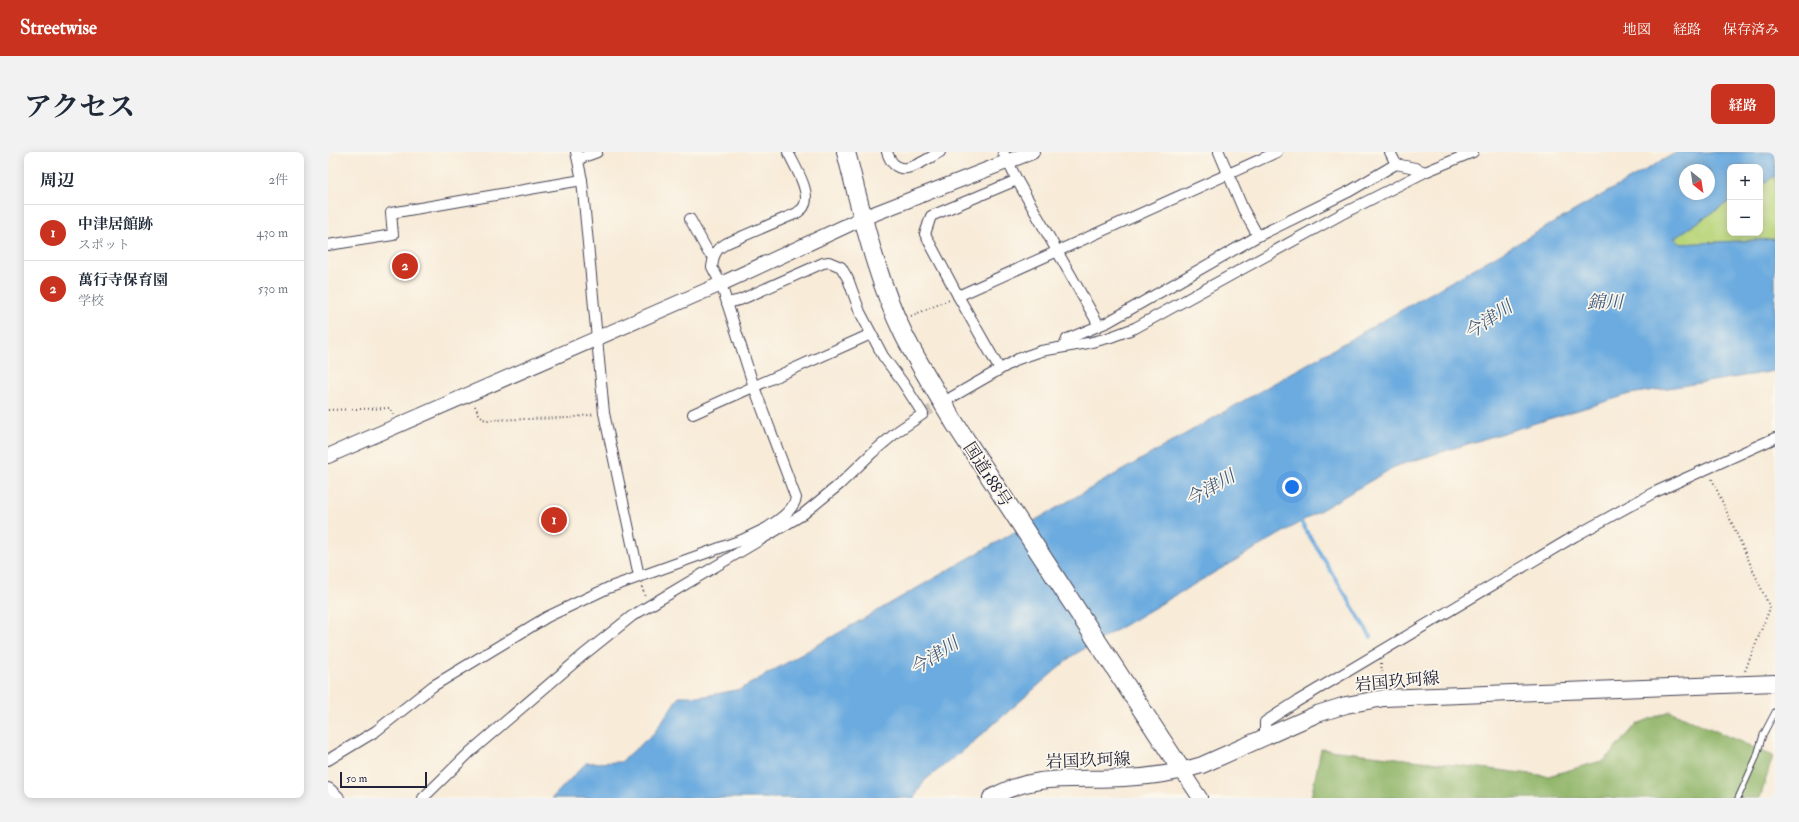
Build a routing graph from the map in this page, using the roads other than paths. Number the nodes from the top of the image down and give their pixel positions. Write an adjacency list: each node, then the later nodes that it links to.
1 (597, 152): 11 (street)
2 (788, 152): 23 (street)
3 (846, 152): 18 (highway, 国道188号)
4 (887, 152): 5 (street)
5 (940, 152)
6 (1032, 152): 12 (street)
7 (1219, 152): 15 (street)
8 (1277, 152): 15 (street)
9 (1390, 152): 13 (street)
10 (1473, 152): 14 (street)
11 (577, 155): 16 (street)
12 (1005, 156): 17 (street); 18 (street)
13 (1396, 164): 14 (street); 20 (street)
14 (1426, 172): 30 (street)
15 (1228, 173): 20 (street); 22 (street)
16 (582, 180): 21 (street); 29 (street)
17 (1017, 180): 22 (street); 25 (street)
18 (863, 218): 24 (street); 43 (highway, 国道188号)
19 (690, 219): 23 (street)
20 (1258, 236): 27 (street)
21 (328, 245)
22 (1057, 251): 25 (street); 27 (street)
23 (714, 256): 24 (street)
24 (721, 284): 26 (street); 29 (street)
25 (958, 296): 31 (street)
26 (727, 303): 28 (street); 32 (street)
27 (1098, 326): 30 (street)
28 (871, 334): 32 (street); 37 (street)
29 (598, 338): 36 (street); 38 (street)
30 (1064, 347): 31 (street)
31 (999, 368): 33 (street)
32 (754, 387): 34 (street); 37 (street)
33 (952, 397)
34 (694, 414)
35 (1775, 438): 41 (street)
36 (328, 456)
37 (768, 531): 38 (street); 46 (street)
38 (639, 576): 42 (street)
39 (1775, 683): 41 (main road, 岩国玖珂線)
40 (1775, 712): 49 (lane)
41 (1265, 736): 43 (main road, 岩国玖珂線)
42 (328, 760)
43 (1182, 771): 47 (main road, 岩国玖珂線); 48 (street)
44 (328, 790): 45 (street)
45 (337, 798)
46 (422, 798)
47 (991, 798)
48 (1200, 798)
49 (1738, 798)

